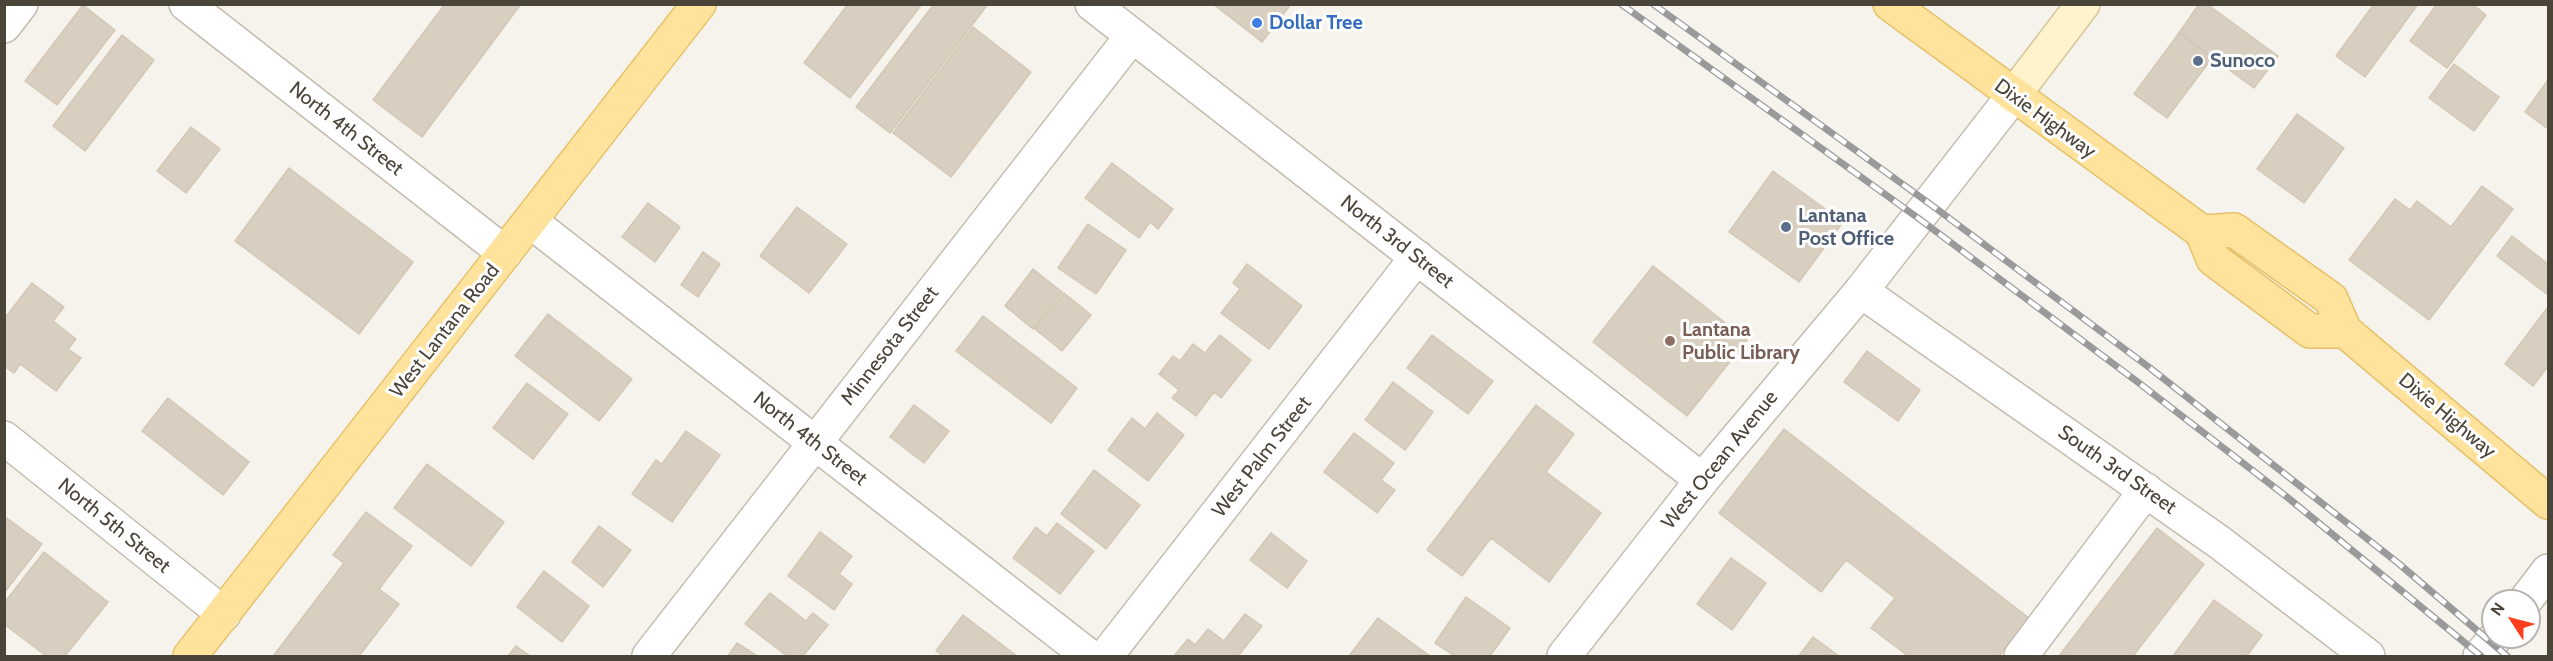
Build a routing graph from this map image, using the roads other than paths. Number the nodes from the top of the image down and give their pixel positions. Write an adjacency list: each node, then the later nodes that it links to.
1 (21, 4): 7 (street)
2 (186, 4): 11 (street, North 4th Street)
3 (699, 4): 10 (main road, West Lantana Road)
4 (1092, 4): 8 (street, North 3rd Street)
5 (1890, 4): 9 (main road, Dixie Highway)
6 (2083, 4): 9 (main road)
7 (4, 26)
8 (1132, 36): 12 (street, North 3rd Street); 15 (street, Minnesota Street)
9 (2013, 96): 13 (street, West Ocean Avenue); 18 (main road, Dixie Highway)
10 (530, 221): 11 (main road, West Lantana Road); 15 (street, North 4th Street)
11 (506, 253): 21 (main road, West Lantana Road)
12 (1417, 257): 16 (street, North 3rd Street); 25 (street, West Palm Street)
13 (1861, 291): 16 (street, West Ocean Avenue); 17 (street, South 3rd Street)
14 (4, 438): 21 (street, North 5th Street)
15 (815, 443): 23 (street, Minnesota Street); 24 (street, North 4th Street)
16 (1702, 480): 26 (street, West Ocean Avenue)
17 (2146, 490): 27 (street); 28 (street, South 3rd Street)
18 (2548, 502)
19 (2548, 571): 20 (street)
20 (2534, 589)
21 (224, 614): 22 (main road, West Lantana Road)
22 (190, 657)
23 (649, 657)
24 (1089, 657)
25 (1106, 657)
26 (1564, 657)
27 (2021, 657)
28 (2368, 657)

